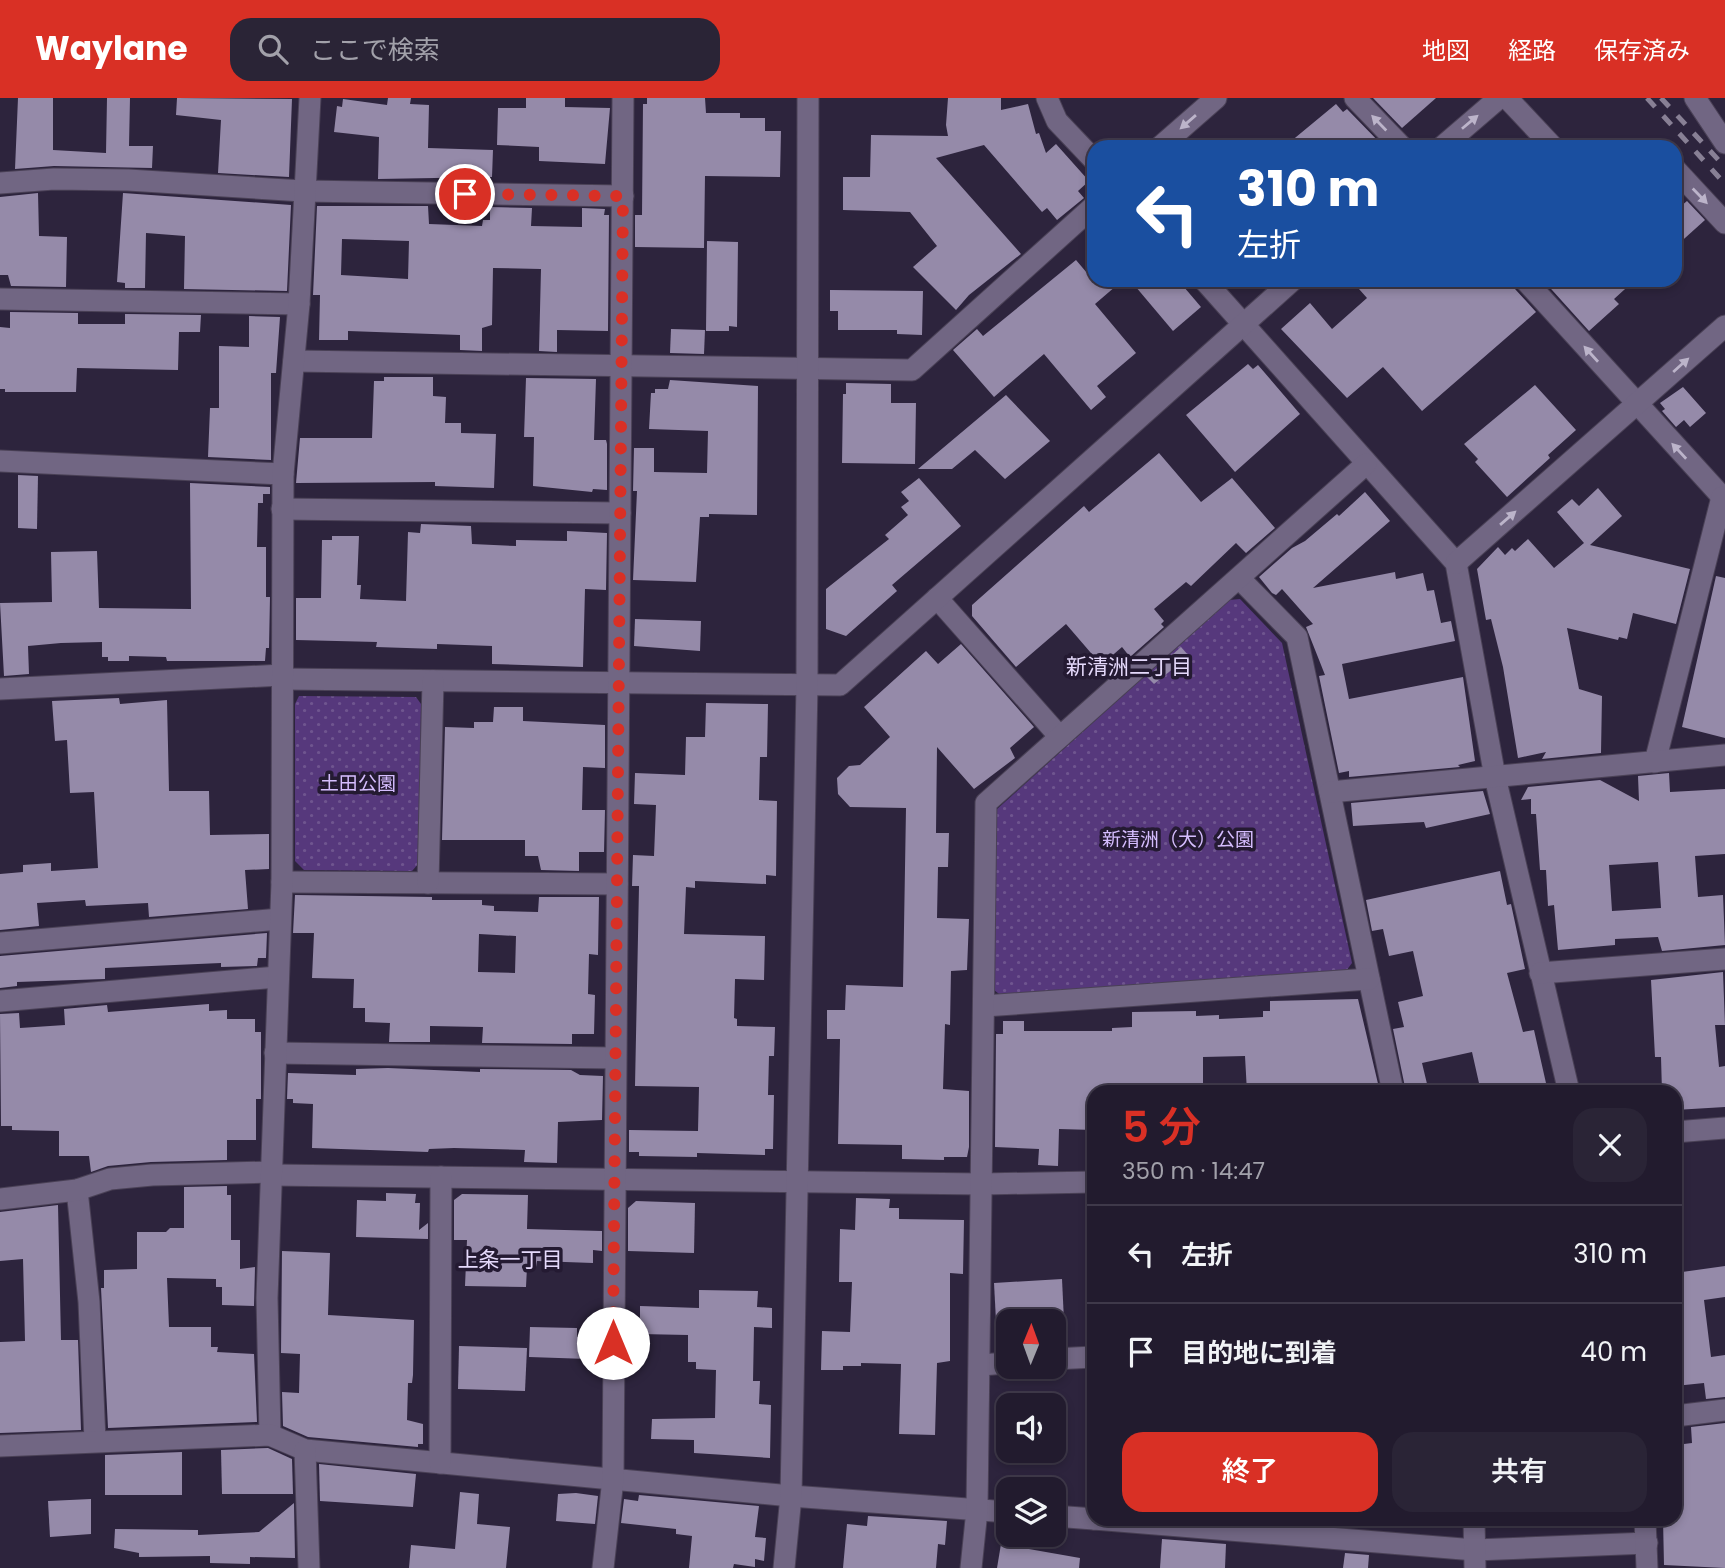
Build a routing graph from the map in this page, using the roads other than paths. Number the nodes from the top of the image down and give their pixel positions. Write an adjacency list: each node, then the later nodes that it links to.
1 (310, 98): 18 (street)
2 (624, 98): 19 (street)
3 (808, 98): 31 (street)
4 (1047, 98): 15 (street)
5 (1216, 98): 10 (street, one-way to 10)
6 (1355, 98): 11 (street, one-way to 6)
7 (1499, 98): 12 (street, one-way to 7)
8 (1507, 98): 13 (street)
9 (1695, 98): 14 (street)
10 (1168, 140)
11 (1395, 140)
12 (1450, 140)
13 (1546, 140)
14 (1725, 143)
15 (1087, 152)
16 (1682, 177): 21 (street, one-way to 21)
17 (0, 183): 18 (street)
18 (303, 191): 19 (street); 26 (street)
19 (623, 196): 30 (street)
20 (1087, 212): 31 (street)
21 (1725, 223)
22 (1210, 287): 27 (street)
23 (1285, 287): 27 (street)
24 (1531, 287): 32 (street, one-way to 24)
25 (0, 299): 26 (street)
26 (299, 304): 29 (street)
27 (1244, 324): 34 (street); 41 (street)
28 (1725, 326): 32 (street, one-way to 28)
29 (293, 361): 30 (street); 35 (street)
30 (621, 367): 31 (street); 38 (street)
31 (806, 368): 45 (street)
32 (1637, 405): 36 (street, one-way to 32); 39 (street, one-way to 32)
33 (0, 461): 35 (street)
34 (1367, 464): 39 (street); 40 (street)
35 (283, 474): 37 (street)
36 (1723, 498): 49 (street)
37 (282, 509): 38 (street); 42 (street)
38 (621, 513): 44 (street)
39 (1456, 563): 50 (street)
40 (1239, 578): 47 (street); 51 (street)
41 (937, 598): 45 (street); 47 (street)
42 (282, 677): 43 (street); 46 (street); 52 (street)
43 (433, 681): 44 (street); 53 (street)
44 (619, 684): 45 (street); 54 (street)
45 (807, 685): 72 (street)
46 (0, 689)
47 (1060, 737): 62 (street)
48 (1725, 755): 49 (street)
49 (1655, 762): 50 (street)
50 (1495, 777): 51 (street); 58 (street)
51 (1330, 792): 60 (street)
52 (282, 882): 53 (street); 55 (street)
53 (428, 883): 54 (street)
54 (617, 884): 64 (street)
55 (280, 919): 56 (street); 59 (street)
56 (0, 943)
57 (1725, 959): 58 (street)
58 (1539, 973): 66 (street)
59 (277, 977): 61 (street); 63 (street)
60 (1369, 979): 62 (street); 65 (street)
61 (0, 1001)
62 (984, 1006): 74 (street)
63 (275, 1053): 64 (street); 69 (street)
64 (615, 1058): 71 (street)
65 (1392, 1085)
66 (1567, 1085)
67 (1725, 1128): 68 (street)
68 (1682, 1131)
69 (271, 1174): 70 (street); 75 (street); 83 (street)
70 (441, 1177): 71 (street); 87 (street)
71 (614, 1179): 72 (street); 88 (street)
72 (797, 1181): 74 (street); 89 (street)
73 (1087, 1182): 74 (street)
74 (982, 1184): 80 (street)
75 (77, 1190): 76 (street); 84 (street)
76 (0, 1199)
77 (1087, 1358): 78 (street)
78 (1066, 1359)
79 (996, 1364): 80 (street)
80 (980, 1365): 90 (street)
81 (1725, 1410): 82 (street)
82 (1682, 1415)
83 (270, 1435): 84 (street); 86 (street)
84 (95, 1440): 85 (street)
85 (0, 1446)
86 (305, 1450): 87 (street); 99 (street)
87 (440, 1463): 88 (street)
88 (613, 1479): 89 (street); 100 (street)
89 (791, 1496): 90 (street); 101 (street)
90 (978, 1510): 91 (street); 102 (street)
91 (996, 1511)
92 (1066, 1517): 93 (street)
93 (1087, 1518)
94 (1161, 1526): 98 (street)
95 (1474, 1526): 98 (street)
96 (1646, 1526): 97 (street)
97 (1647, 1543): 98 (street); 103 (street)
98 (1475, 1559)
99 (309, 1568)
100 (603, 1568)
101 (784, 1568)
102 (971, 1568)
103 (1647, 1568)

